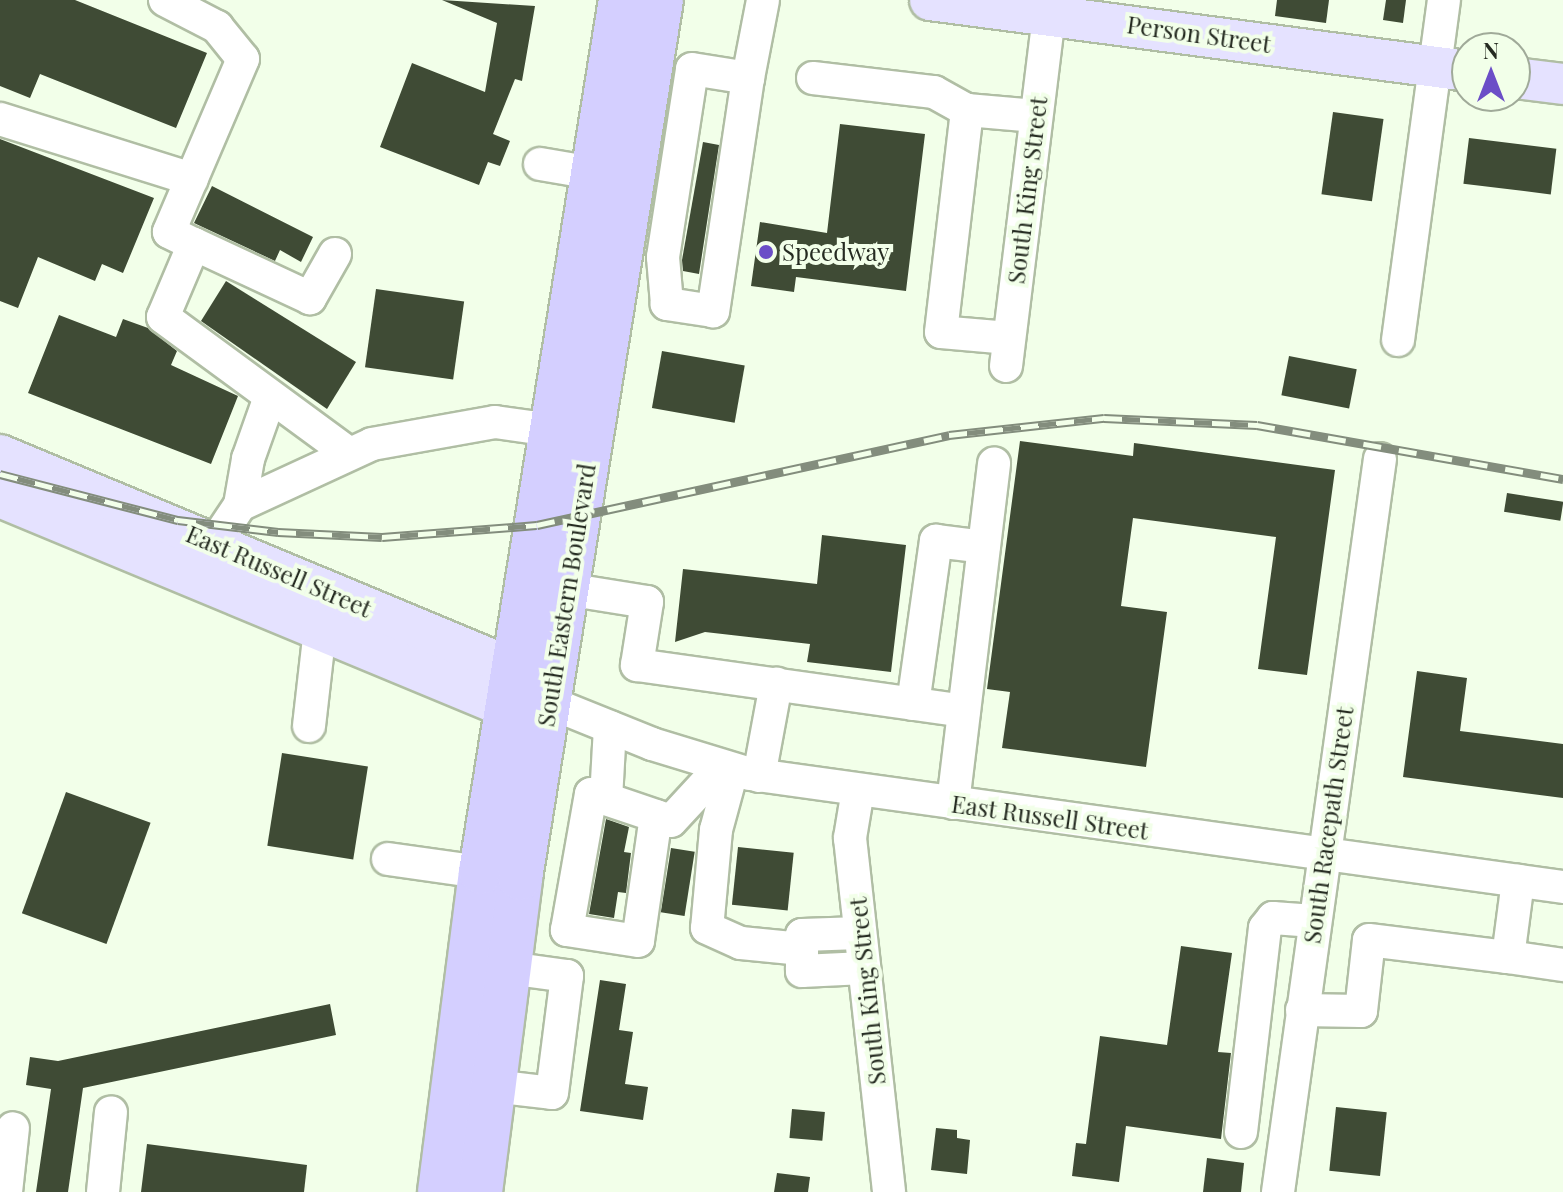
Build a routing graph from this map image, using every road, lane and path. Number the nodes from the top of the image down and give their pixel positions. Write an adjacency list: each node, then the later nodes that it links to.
1 (165, 0): 20 (street)
2 (621, 0): 19 (highway, South Eastern Boulevard)
3 (661, 0): 14 (highway, South Eastern Boulevard)
4 (763, 0): 10 (street)
5 (930, 0): 7 (main road, Person Street)
6 (1444, 0): 9 (street)
7 (1050, 7): 8 (main road, Person Street); 16 (street, South King Street)
8 (1138, 13): 9 (main road, Person Street)
9 (1451, 69): 24 (street)
10 (748, 78): 14 (street); 21 (street)
11 (813, 78): 15 (street)
12 (1531, 80): 13 (main road)
13 (1563, 84)
14 (667, 94): 21 (highway, South Eastern Boulevard)
15 (967, 110): 16 (street); 16 (street, South King Street)
16 (1036, 116)
17 (0, 119): 20 (street)
18 (540, 164): 19 (street)
19 (593, 173): 26 (highway, South Eastern Boulevard)
20 (192, 179): 22 (street)
21 (644, 238): 35 (highway, South Eastern Boulevard)
22 (194, 244): 23 (street); 25 (street)
23 (335, 254)
24 (1398, 340)
25 (270, 397): 27 (street); 32 (street)
26 (552, 430): 27 (street); 38 (highway, South Eastern Boulevard)
27 (348, 453): 32 (street)
28 (0, 455): 33 (main road, East Russell Street)
29 (1380, 459): 48 (street, South Racepath Street)
30 (994, 463): 34 (street)
31 (0, 497): 36 (main road, East Russell Street)
32 (240, 505): 33 (street)
33 (214, 544): 38 (main road, East Russell Street)
34 (984, 547): 39 (street); 40 (street)
35 (566, 589): 37 (street); 38 (highway, South Eastern Boulevard)
36 (320, 630): 38 (main road, East Russell Street); 41 (street)
37 (776, 684): 39 (street); 43 (street)
38 (523, 693): 42 (street, East Russell Street); 50 (highway, South Eastern Boulevard); 53 (highway, South Eastern Boulevard)
39 (913, 704): 40 (street)
40 (964, 711): 46 (street)
41 (309, 726)
42 (610, 727): 43 (street, East Russell Street); 45 (street)
43 (737, 772): 44 (street, East Russell Street); 47 (street); 57 (street)
44 (858, 790): 46 (street, East Russell Street); 56 (street, South King Street)
45 (606, 799): 47 (street); 54 (street)
46 (953, 803): 48 (street, East Russell Street)
47 (656, 816): 54 (street)
48 (1323, 854): 51 (street, East Russell Street); 55 (street, South Racepath Street)
49 (388, 859): 50 (street)
50 (481, 872): 71 (highway, South Eastern Boulevard)
51 (1518, 881): 52 (street, East Russell Street); 58 (street)
52 (1563, 887)
53 (518, 896): 54 (street); 60 (highway, South Eastern Boulevard)
54 (569, 902)
55 (1314, 921): 62 (street, South Racepath Street); 64 (street)
56 (860, 933): 57 (street); 61 (street, South King Street)
57 (802, 949): 61 (street)
58 (1508, 957): 59 (street); 62 (street)
59 (1563, 965)
60 (508, 968): 63 (highway, South Eastern Boulevard); 63 (street)
61 (864, 968): 73 (street, South King Street)
62 (1302, 1010): 65 (street, South Racepath Street)
63 (493, 1086): 72 (highway, South Eastern Boulevard)
64 (1245, 1099): 65 (street); 68 (street)
65 (1290, 1105): 74 (street, South Racepath Street)
66 (111, 1112): 70 (street)
67 (13, 1128): 69 (street)
68 (1241, 1132)
69 (6, 1192)
70 (103, 1192)
71 (440, 1192)
72 (480, 1192)
73 (889, 1192)
74 (1278, 1192)

